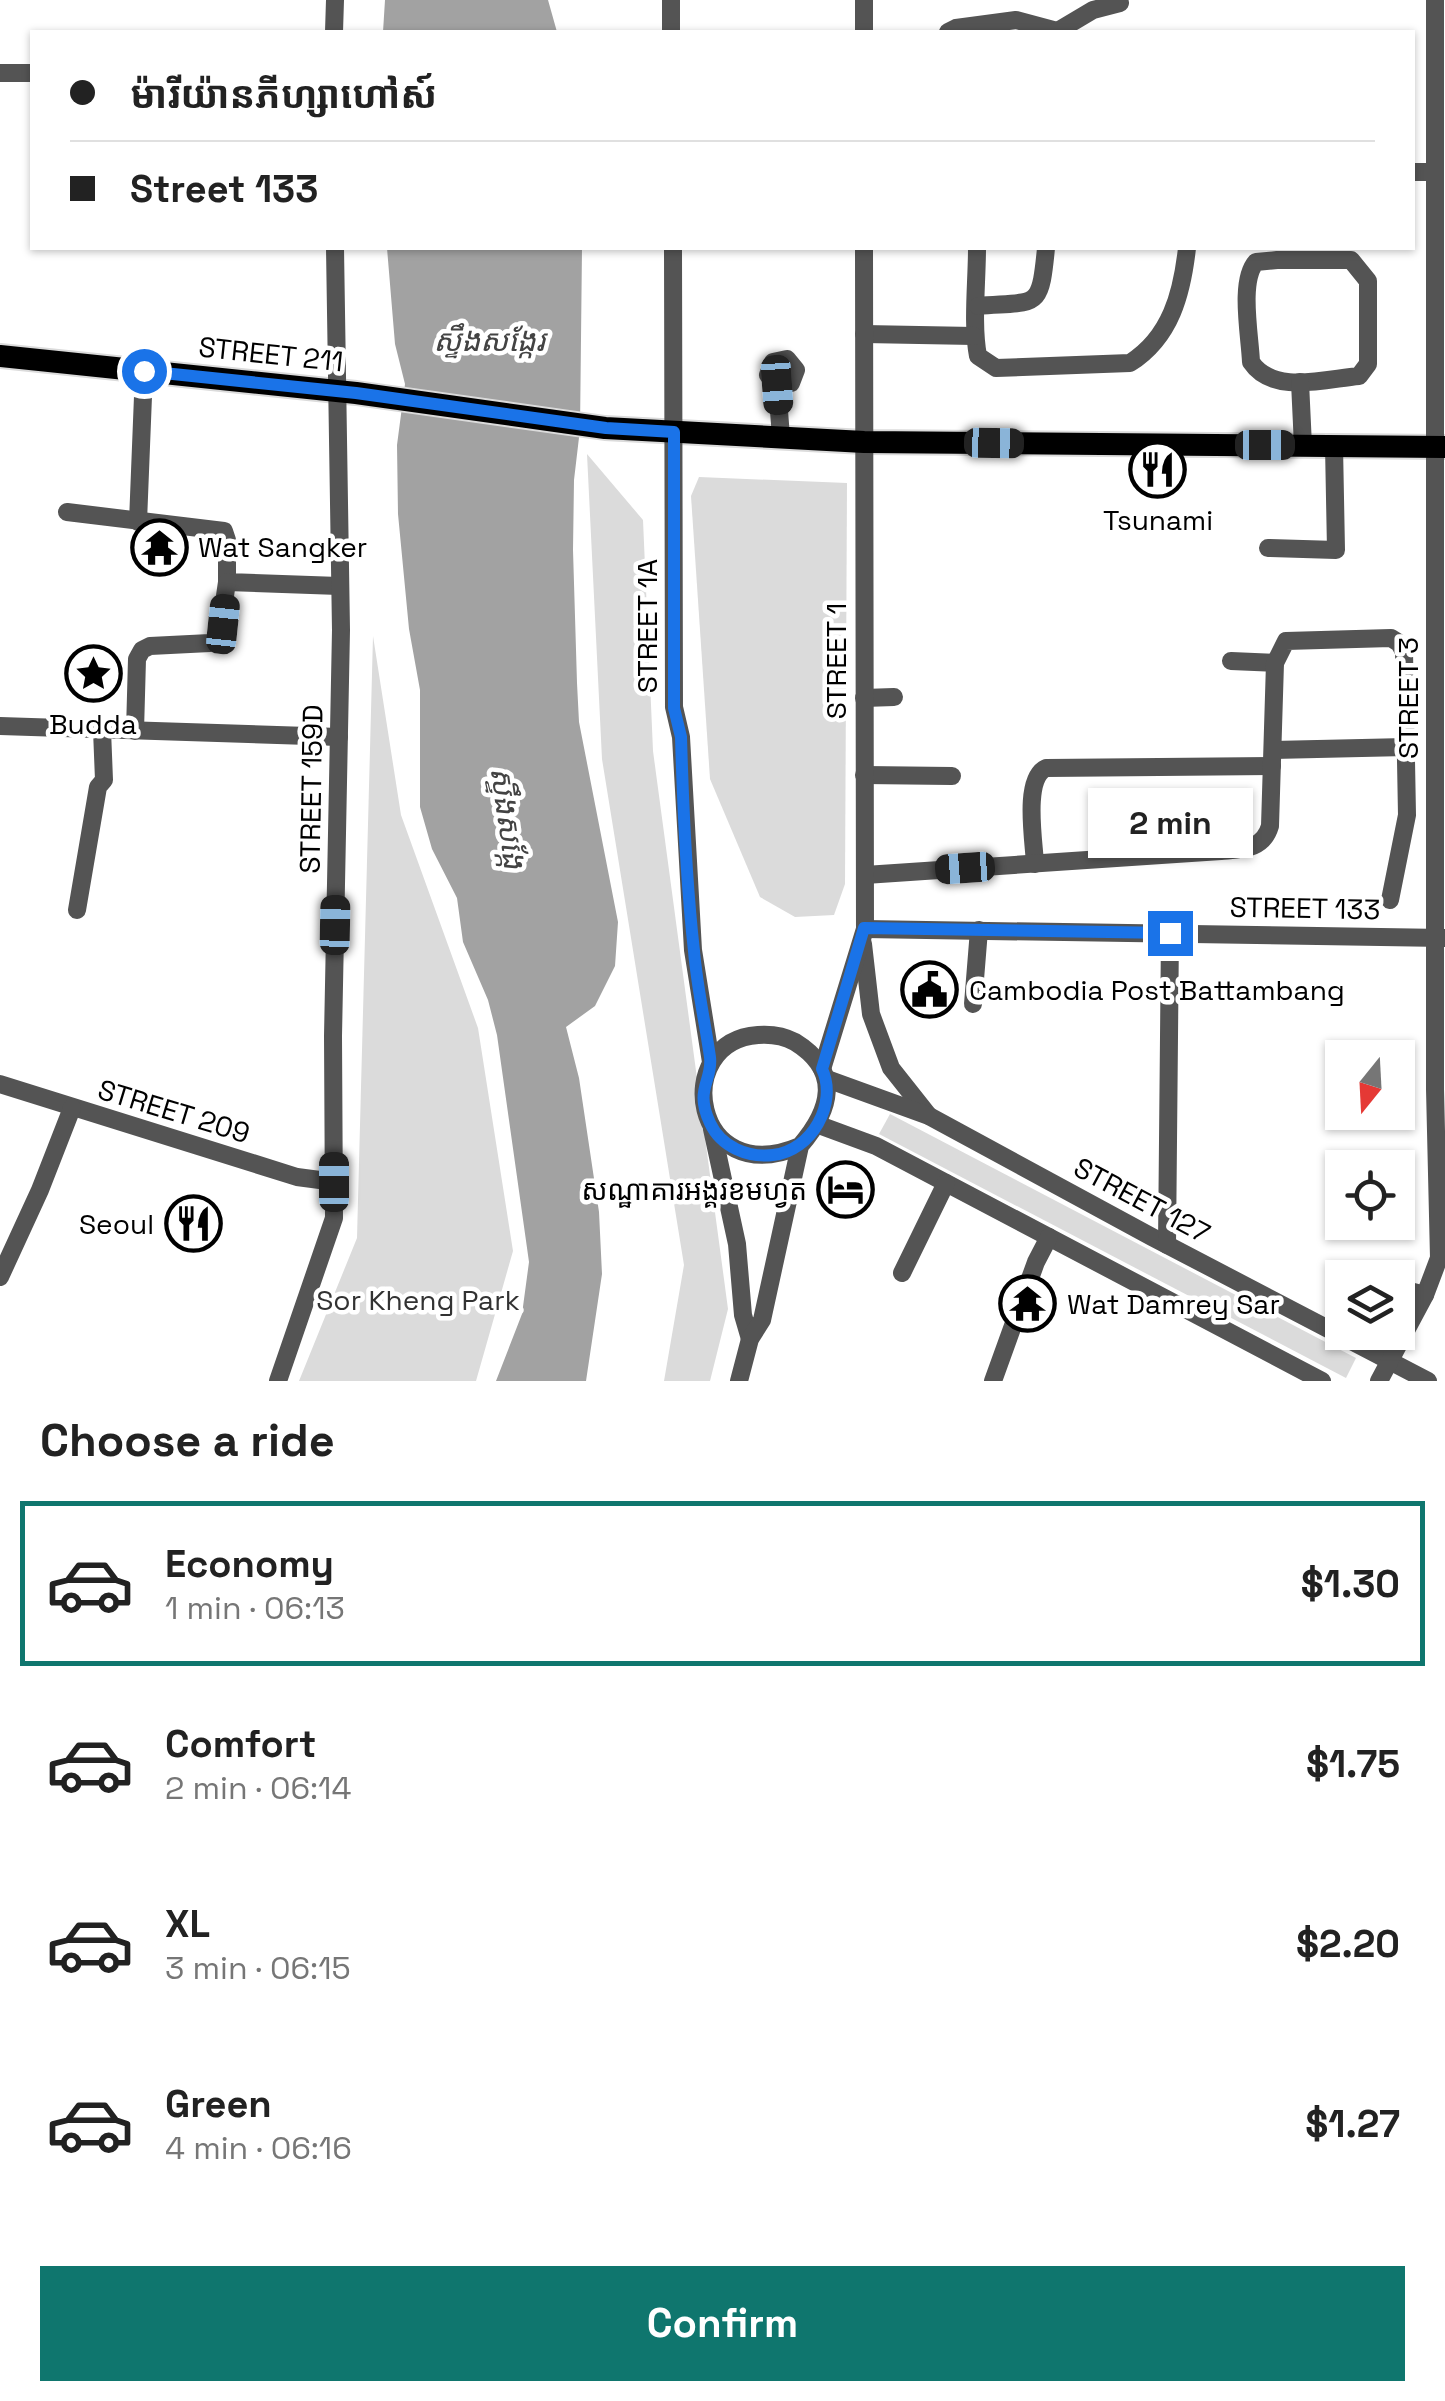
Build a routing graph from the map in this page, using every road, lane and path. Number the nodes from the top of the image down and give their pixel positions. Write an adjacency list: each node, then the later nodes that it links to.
1 (335, 0): 7 (street)
2 (671, 0): 8 (street)
3 (864, 0): 9 (street)
4 (1435, 0): 14 (street, STREET 3)
5 (1120, 3): 11 (street)
6 (978, 28): 10 (street)
7 (334, 30)
8 (671, 30)
9 (864, 30)
10 (1049, 30)
11 (1059, 30)
12 (30, 73): 13 (street)
13 (0, 74)
14 (1440, 81): 16 (street, STREET 3)
15 (1415, 172): 16 (street)
16 (1434, 172): 36 (street, STREET 3)
17 (335, 250): 30 (street, STREET 159D)
18 (673, 250): 31 (street, STREET 1A)
19 (864, 250): 24 (street, STREET 1)
20 (977, 250): 23 (street)
21 (1046, 250): 23 (street)
22 (1187, 250): 25 (street)
23 (978, 306): 25 (street)
24 (864, 334): 25 (street); 33 (street, STREET 1)
25 (974, 336)
26 (0, 356): 27 (main road, STREET 211)
27 (144, 371): 30 (main road, STREET 211); 38 (street)
28 (1300, 382): 28 (street); 34 (street)
29 (777, 385): 32 (street)
30 (347, 392): 31 (main road, STREET 211); 41 (street, STREET 159D)
31 (674, 432): 32 (main road, STREET 211); 65 (street, STREET 1A)
32 (781, 437): 33 (main road, STREET 211)
33 (864, 442): 34 (main road, STREET 211); 46 (street, STREET 1)
34 (1303, 446): 35 (main road, STREET 211)
35 (1334, 446): 36 (main road, STREET 211); 39 (street)
36 (1440, 447): 42 (street, STREET 3)
37 (67, 512): 38 (street)
38 (138, 522): 40 (street)
39 (1268, 548)
40 (227, 582): 41 (street); 49 (street)
41 (339, 586): 50 (street, STREET 159D)
42 (1440, 602): 57 (street, STREET 3)
43 (1232, 662): 44 (street)
44 (1275, 662): 51 (street); 52 (street)
45 (894, 697): 46 (street)
46 (864, 698): 53 (street, STREET 1)
47 (0, 726): 48 (street)
48 (102, 730): 49 (street); 59 (street)
49 (135, 730): 50 (street)
50 (340, 737): 74 (street, STREET 159D)
51 (1406, 746): 52 (street); 58 (street)
52 (1272, 758): 55 (street); 55 (street)
53 (864, 776): 54 (street); 56 (street, STREET 1)
54 (952, 776)
55 (1035, 864): 56 (street)
56 (864, 875): 61 (street, STREET 1)
57 (1440, 875): 63 (street, STREET 3)
58 (1390, 900)
59 (77, 910)
60 (979, 930): 61 (street, STREET 133); 62 (street, STREET 133); 64 (street)
61 (863, 932): 66 (street, STREET 1); 70 (street)
62 (1170, 933): 63 (street, STREET 133); 77 (street)
63 (1440, 938): 68 (street, STREET 3)
64 (973, 1004)
65 (711, 1062): 66 (street); 72 (street)
66 (824, 1074): 70 (street, STREET 127); 71 (street)
67 (0, 1084): 69 (street, STREET 209)
68 (1440, 1090): 78 (street, STREET 3)
69 (72, 1108): 74 (street, STREET 209); 80 (street)
70 (929, 1116): 77 (street, STREET 127)
71 (818, 1125): 73 (street); 75 (street)
72 (712, 1128): 73 (street); 83 (street)
73 (800, 1146): 83 (street)
74 (334, 1182): 85 (street, STREET 159D)
75 (946, 1182): 76 (street); 79 (street)
76 (1049, 1237): 87 (street); 88 (street)
77 (1167, 1246): 84 (street, STREET 127)
78 (1442, 1258): 82 (street, STREET 3)
79 (902, 1273)
80 (0, 1276)
81 (1415, 1292): 82 (street)
82 (1425, 1295): 84 (street, STREET 3)
83 (750, 1339): 86 (street)
84 (1389, 1361): 89 (street, STREET 3); 90 (street, STREET 127)
85 (278, 1381)
86 (740, 1381)
87 (994, 1381)
88 (1322, 1381)
89 (1379, 1381)
90 (1428, 1381)

